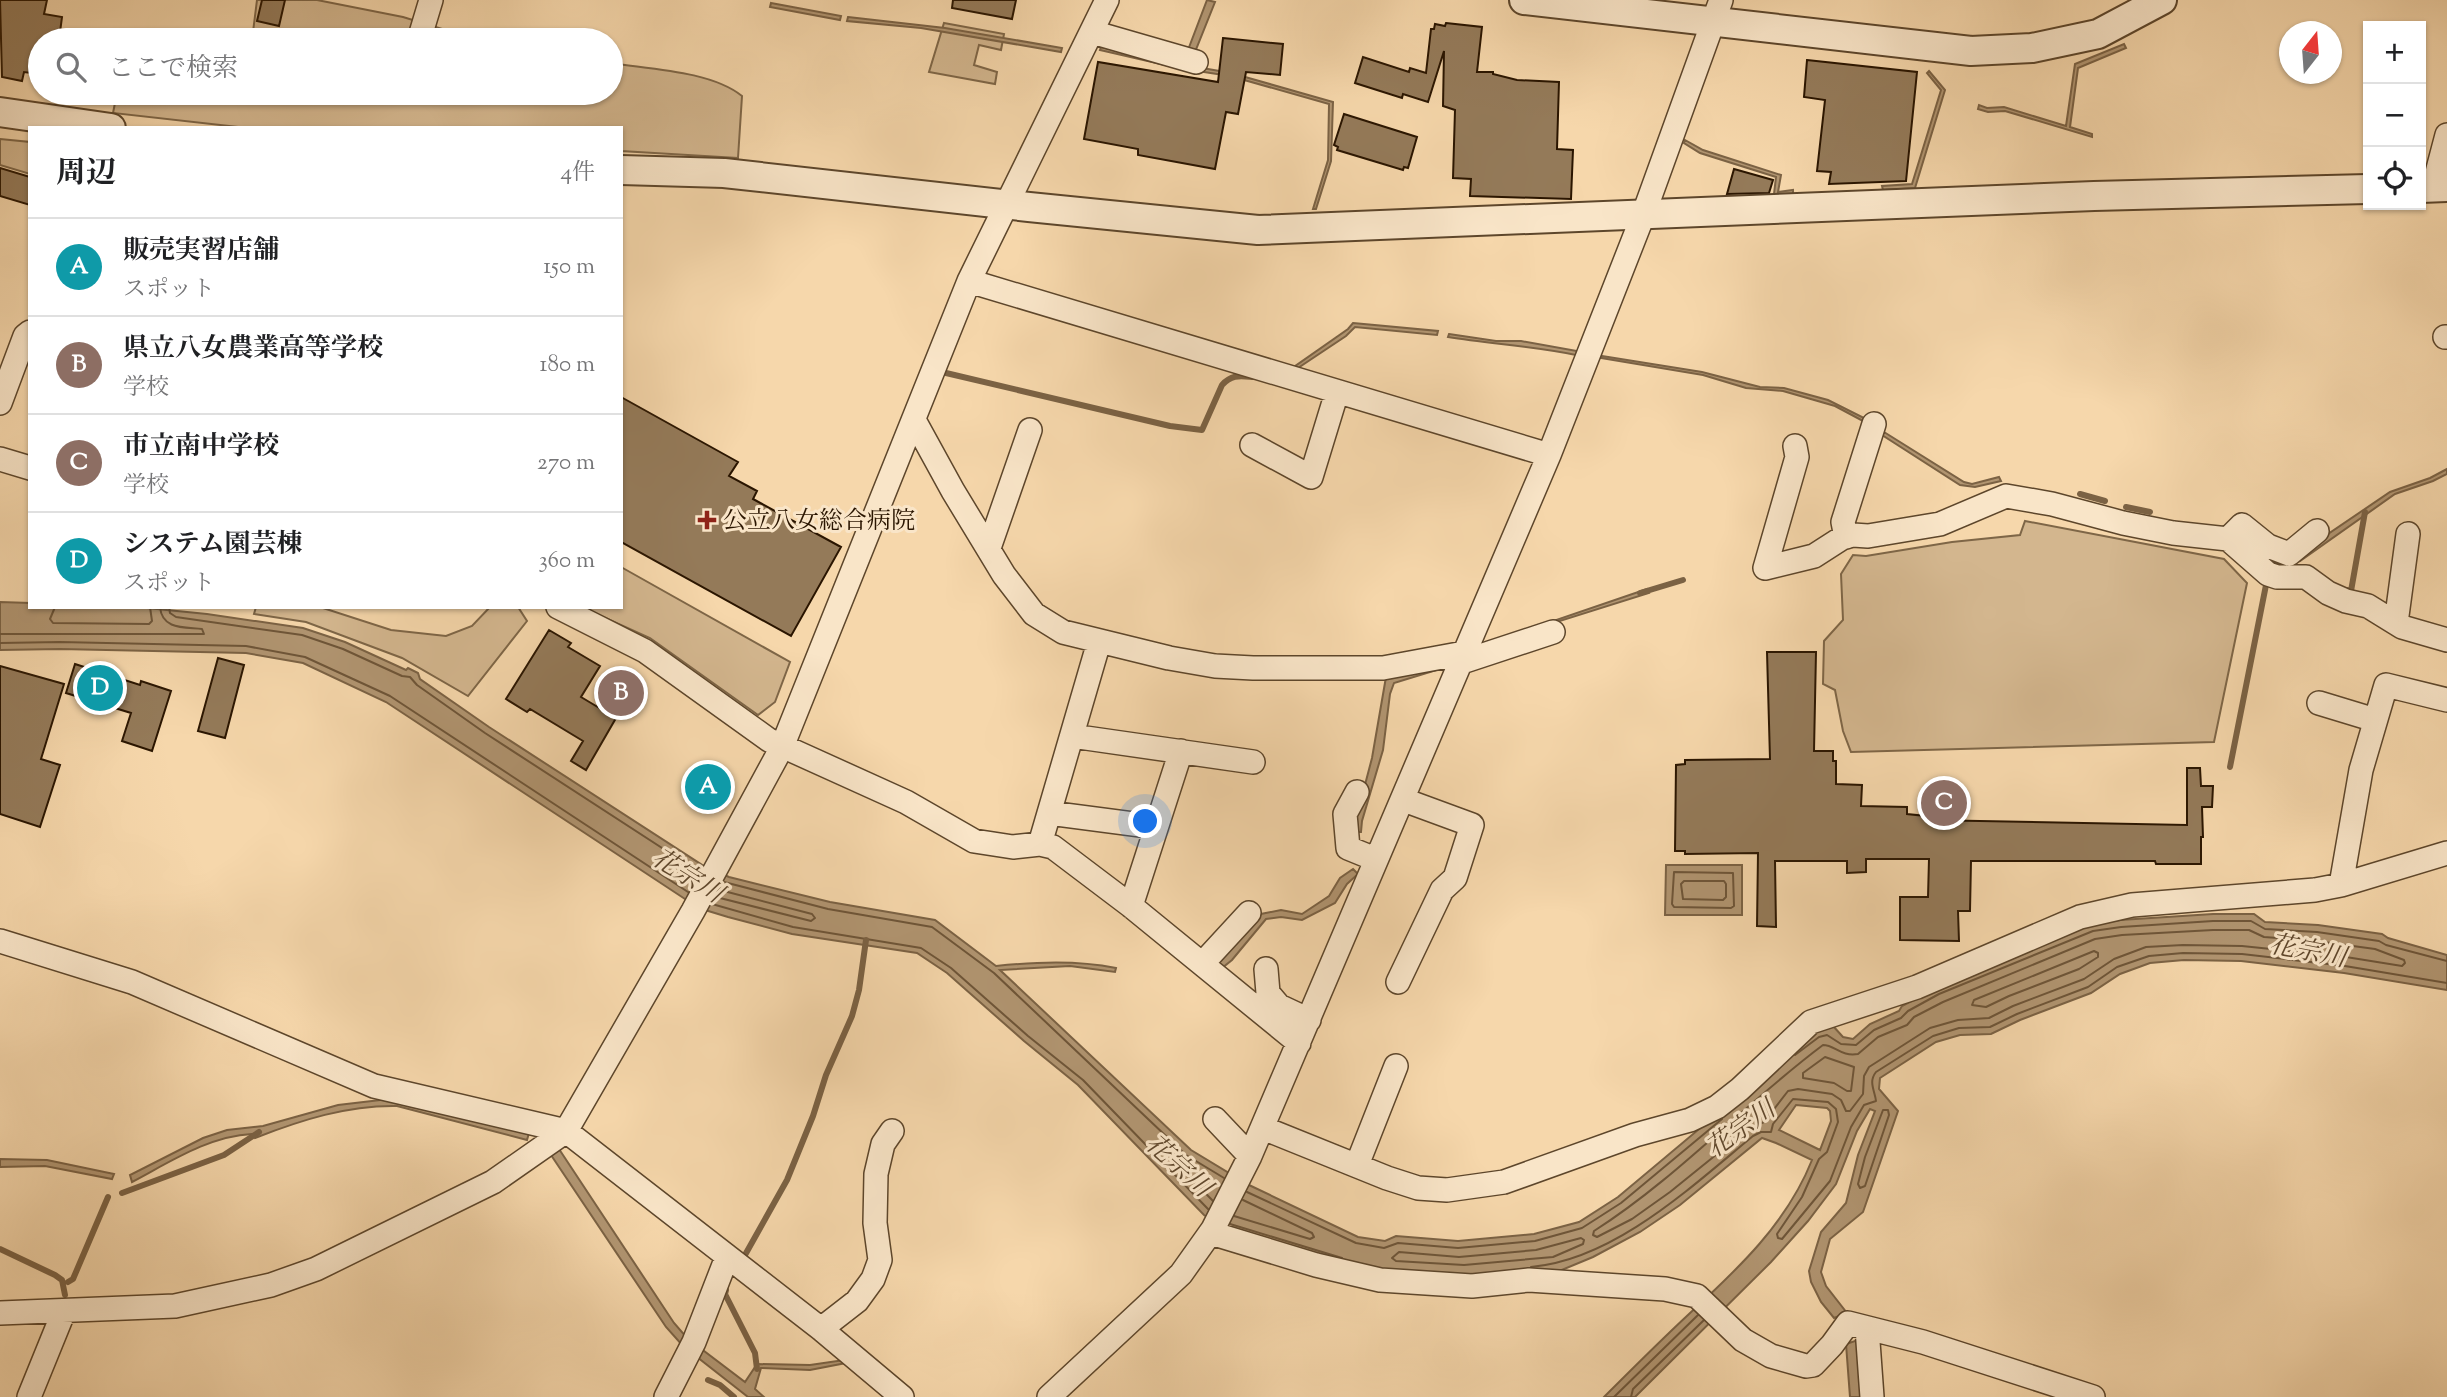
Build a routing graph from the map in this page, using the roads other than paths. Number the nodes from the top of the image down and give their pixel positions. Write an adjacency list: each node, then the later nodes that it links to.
1 (431, 0): 6 (street)
2 (1107, 0): 7 (street)
3 (1524, 0): 5 (street)
4 (2162, 0): 5 (street)
5 (1717, 12): 16 (street)
6 (423, 28)
7 (1091, 32): 8 (street); 15 (street)
8 (1196, 62)
9 (0, 112): 10 (street)
10 (97, 126)
11 (2447, 135): 13 (street)
12 (623, 170): 15 (street)
13 (2434, 188)
14 (2363, 190): 16 (street)
15 (1006, 204): 16 (street); 17 (street)
16 (1644, 213): 26 (street)
17 (968, 281): 19 (street); 21 (street)
18 (28, 334): 20 (street)
19 (1337, 392): 24 (street); 26 (street)
20 (0, 403)
21 (914, 420): 33 (street); 44 (street)
22 (1874, 424): 31 (street)
23 (1030, 430): 33 (street)
24 (1252, 445)
25 (1795, 446): 31 (street)
26 (1549, 455): 39 (street)
27 (0, 459): 28 (street)
28 (28, 467)
29 (2317, 531): 32 (street)
30 (2408, 534): 35 (street)
31 (1846, 537): 32 (street)
32 (2228, 539): 35 (street)
33 (989, 548): 38 (street)
34 (562, 609): 44 (street)
35 (2396, 623): 37 (street)
36 (1553, 632): 39 (street)
37 (2447, 640)
38 (1099, 642): 39 (street); 43 (street)
39 (1462, 658): 48 (street)
40 (2447, 700): 42 (street)
41 (2319, 703): 42 (street)
42 (2375, 720): 54 (street)
43 (1072, 736): 45 (street); 49 (street)
44 (782, 747): 51 (street); 67 (street)
45 (1181, 751): 46 (street); 50 (street)
46 (1253, 762)
47 (1357, 792): 53 (street)
48 (1404, 800): 53 (street); 60 (street)
49 (1049, 813): 50 (street); 51 (street)
50 (1156, 828): 55 (street)
51 (1040, 844): 55 (street)
52 (2447, 853): 54 (street)
53 (1375, 859): 61 (street)
54 (2342, 885): 69 (street)
55 (1131, 906): 58 (street)
56 (1249, 913): 58 (street)
57 (0, 940): 67 (street)
58 (1202, 964): 62 (street)
59 (1266, 969): 61 (street)
60 (1398, 982)
61 (1309, 1020): 62 (street)
62 (1300, 1043): 65 (street)
63 (1396, 1066): 69 (street)
64 (1215, 1119): 68 (street)
65 (1264, 1128): 68 (street); 69 (street)
66 (892, 1130): 75 (street)
67 (566, 1131): 71 (street); 72 (street)
68 (1246, 1164): 70 (street)
69 (1357, 1165)
70 (1212, 1231): 74 (street); 79 (street)
71 (727, 1257): 75 (street); 77 (street)
72 (64, 1311): 73 (street); 76 (street)
73 (0, 1313)
74 (1867, 1328): 80 (street); 81 (street)
75 (821, 1329): 78 (street)
76 (29, 1397)
77 (666, 1397)
78 (902, 1397)
79 (1049, 1397)
80 (1872, 1397)
81 (2093, 1397)

